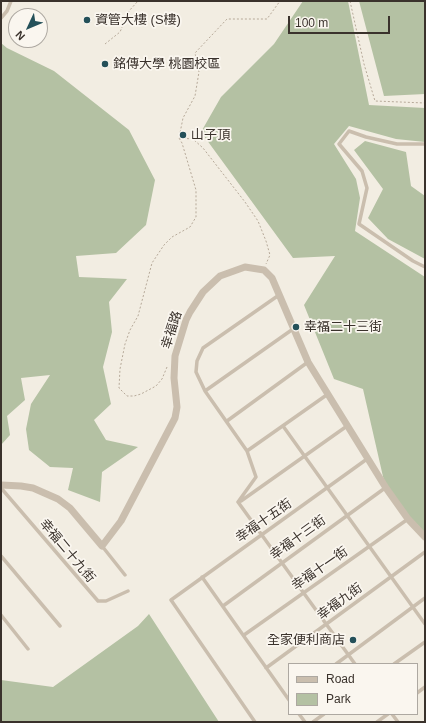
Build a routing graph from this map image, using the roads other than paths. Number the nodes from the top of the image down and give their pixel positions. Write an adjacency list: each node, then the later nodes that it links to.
1 (11, 1): 2 (lane)
2 (1, 18)
3 (425, 144): 4 (lane)
4 (425, 267)
5 (279, 295): 6 (street); 8 (lane); 24 (street, 幸福路)
6 (293, 329): 7 (street); 8 (lane)
7 (308, 362): 9 (street); 10 (lane)
8 (204, 391): 10 (lane)
9 (328, 394): 11 (lane); 12 (street)
10 (227, 421): 13 (lane)
11 (283, 426): 13 (lane); 14 (lane)
12 (348, 426): 14 (lane); 15 (street)
13 (248, 451): 19 (lane)
14 (304, 456): 17 (lane); 19 (lane)
15 (368, 458): 17 (lane, 幸福十五街); 18 (street)
16 (1, 487): 24 (street); 32 (lane, 幸福二十九街)
17 (327, 488): 20 (lane); 22 (lane, 幸福十五街)
18 (386, 488): 20 (lane, 幸福十三街); 21 (street)
19 (238, 502): 22 (lane)
20 (347, 515): 25 (lane); 28 (lane, 幸福十三街)
21 (408, 519): 23 (street); 25 (lane, 幸福十一街)
22 (262, 535): 28 (lane); 30 (lane, 幸福十五街)
23 (425, 537)
24 (102, 546): 29 (lane)
25 (370, 547): 31 (lane); 33 (lane, 幸福十一街)
26 (425, 552): 31 (lane, 幸福九街)
27 (1, 556): 40 (lane)
28 (282, 563): 33 (lane); 35 (lane, 幸福十三街)
29 (126, 575)
30 (202, 577): 35 (lane); 52 (lane, 幸福十五街)
31 (391, 577): 36 (lane); 38 (lane, 幸福九街)
32 (128, 591)
33 (304, 593): 38 (lane); 41 (lane, 幸福十一街)
34 (425, 598): 36 (lane)
35 (223, 606): 41 (lane)
36 (412, 607): 39 (lane); 44 (lane)
37 (1, 616): 43 (lane)
38 (327, 624): 44 (lane); 48 (lane, 幸福九街)
39 (425, 624)
40 (60, 626)
41 (244, 636): 48 (lane)
42 (425, 642): 47 (lane)
43 (28, 649)
44 (348, 655): 45 (lane); 46 (lane)
45 (337, 663)
46 (354, 663)
47 (395, 663)
48 (266, 668): 49 (lane)
49 (288, 698)
50 (323, 715): 53 (lane)
51 (387, 715): 54 (lane)
52 (255, 722)
53 (313, 722)
54 (377, 722)

